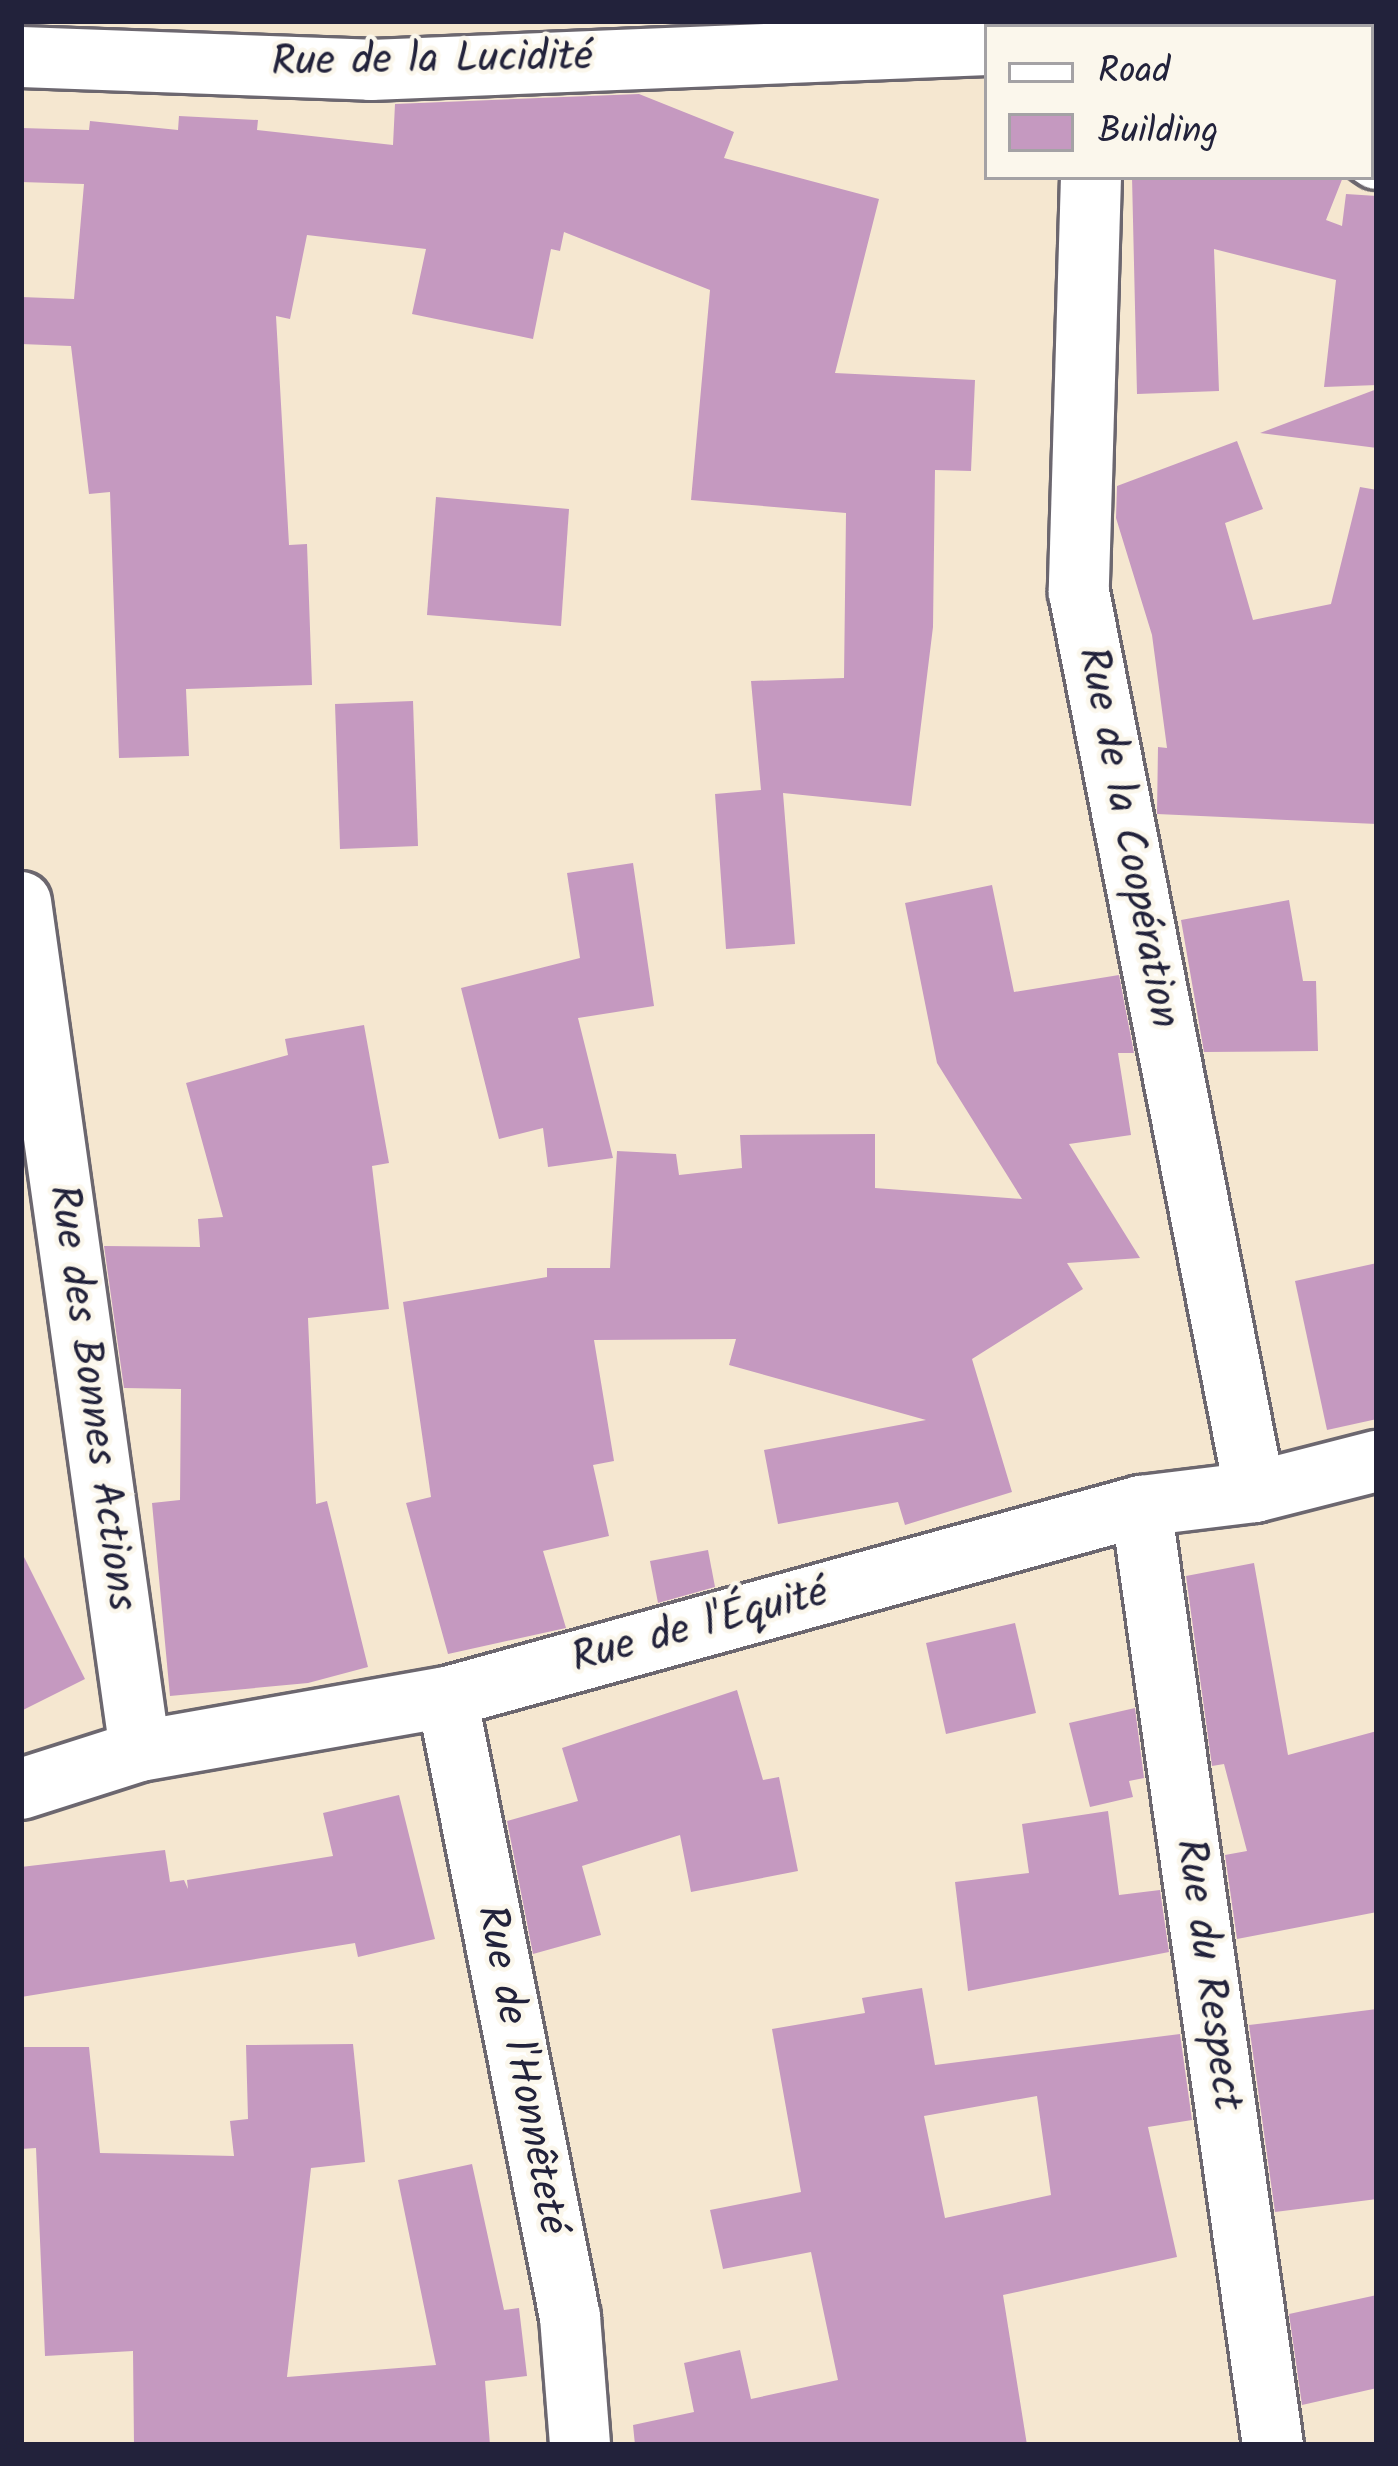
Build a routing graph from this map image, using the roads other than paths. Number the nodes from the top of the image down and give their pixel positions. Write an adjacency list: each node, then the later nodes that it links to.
1 (689, 37): 2 (street, Rue de la Lucidité); 3 (street, Rue de la Lucidité)
2 (984, 45)
3 (21, 57)
4 (1091, 180): 7 (street, Rue de la Coopération)
5 (21, 902): 10 (street, Rue des Bonnes Actions)
6 (1377, 1461): 7 (street, Rue de l'Équité)
7 (1255, 1492): 8 (street, Rue de l'Équité)
8 (1141, 1506): 9 (street, Rue de l'Équité); 13 (street, Rue du Respect)
9 (447, 1697): 10 (street, Rue de l'Équité); 12 (street, Rue de l'Honnêteté)
10 (140, 1751): 11 (street, Rue de l'Équité)
11 (21, 1789)
12 (580, 2445)
13 (1273, 2445)

